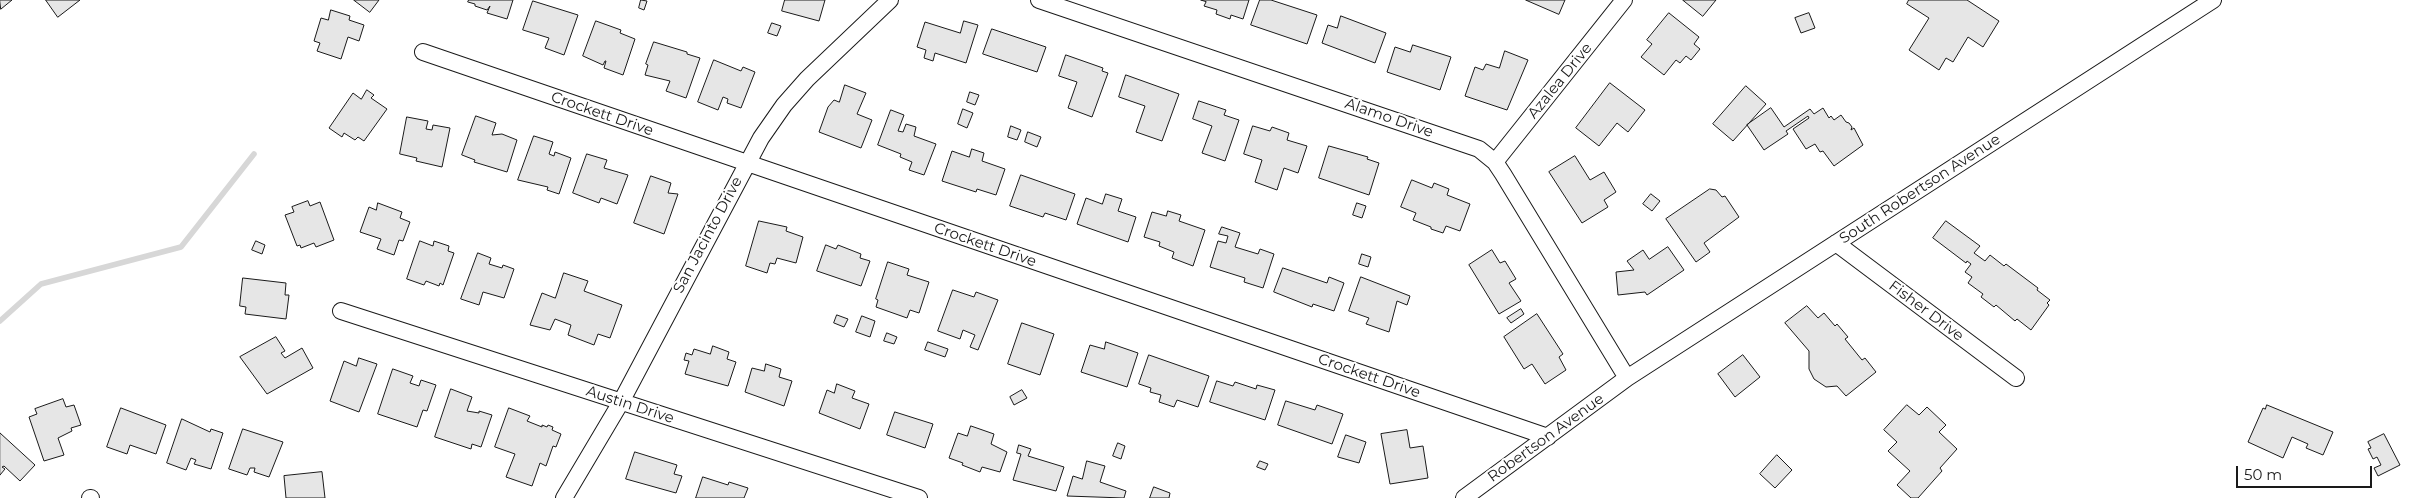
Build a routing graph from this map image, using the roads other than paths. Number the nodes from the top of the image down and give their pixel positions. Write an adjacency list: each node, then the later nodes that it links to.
1 (890, 0): 7 (street, San Jacinto Drive)
2 (1039, 0): 6 (street, Alamo Drive)
3 (1624, 0): 6 (street, Azalea Drive)
4 (2213, 0): 8 (street, South Robertson Avenue)
5 (423, 52): 7 (street, Crockett Drive)
6 (1495, 162): 10 (street, Alamo Drive)
7 (746, 163): 12 (street, San Jacinto Drive); 13 (street, Crockett Drive)
8 (1836, 243): 10 (street, South Robertson Avenue); 11 (street, Fisher Drive)
9 (341, 311): 12 (street, Austin Drive)
10 (1627, 378): 13 (street, Robertson Avenue)
11 (2016, 378)
12 (621, 402): 14 (street, San Jacinto Drive); 15 (street, Austin Drive)
13 (1548, 437): 16 (street, Robertson Avenue)
14 (564, 498)
15 (919, 498)
16 (1464, 498)

